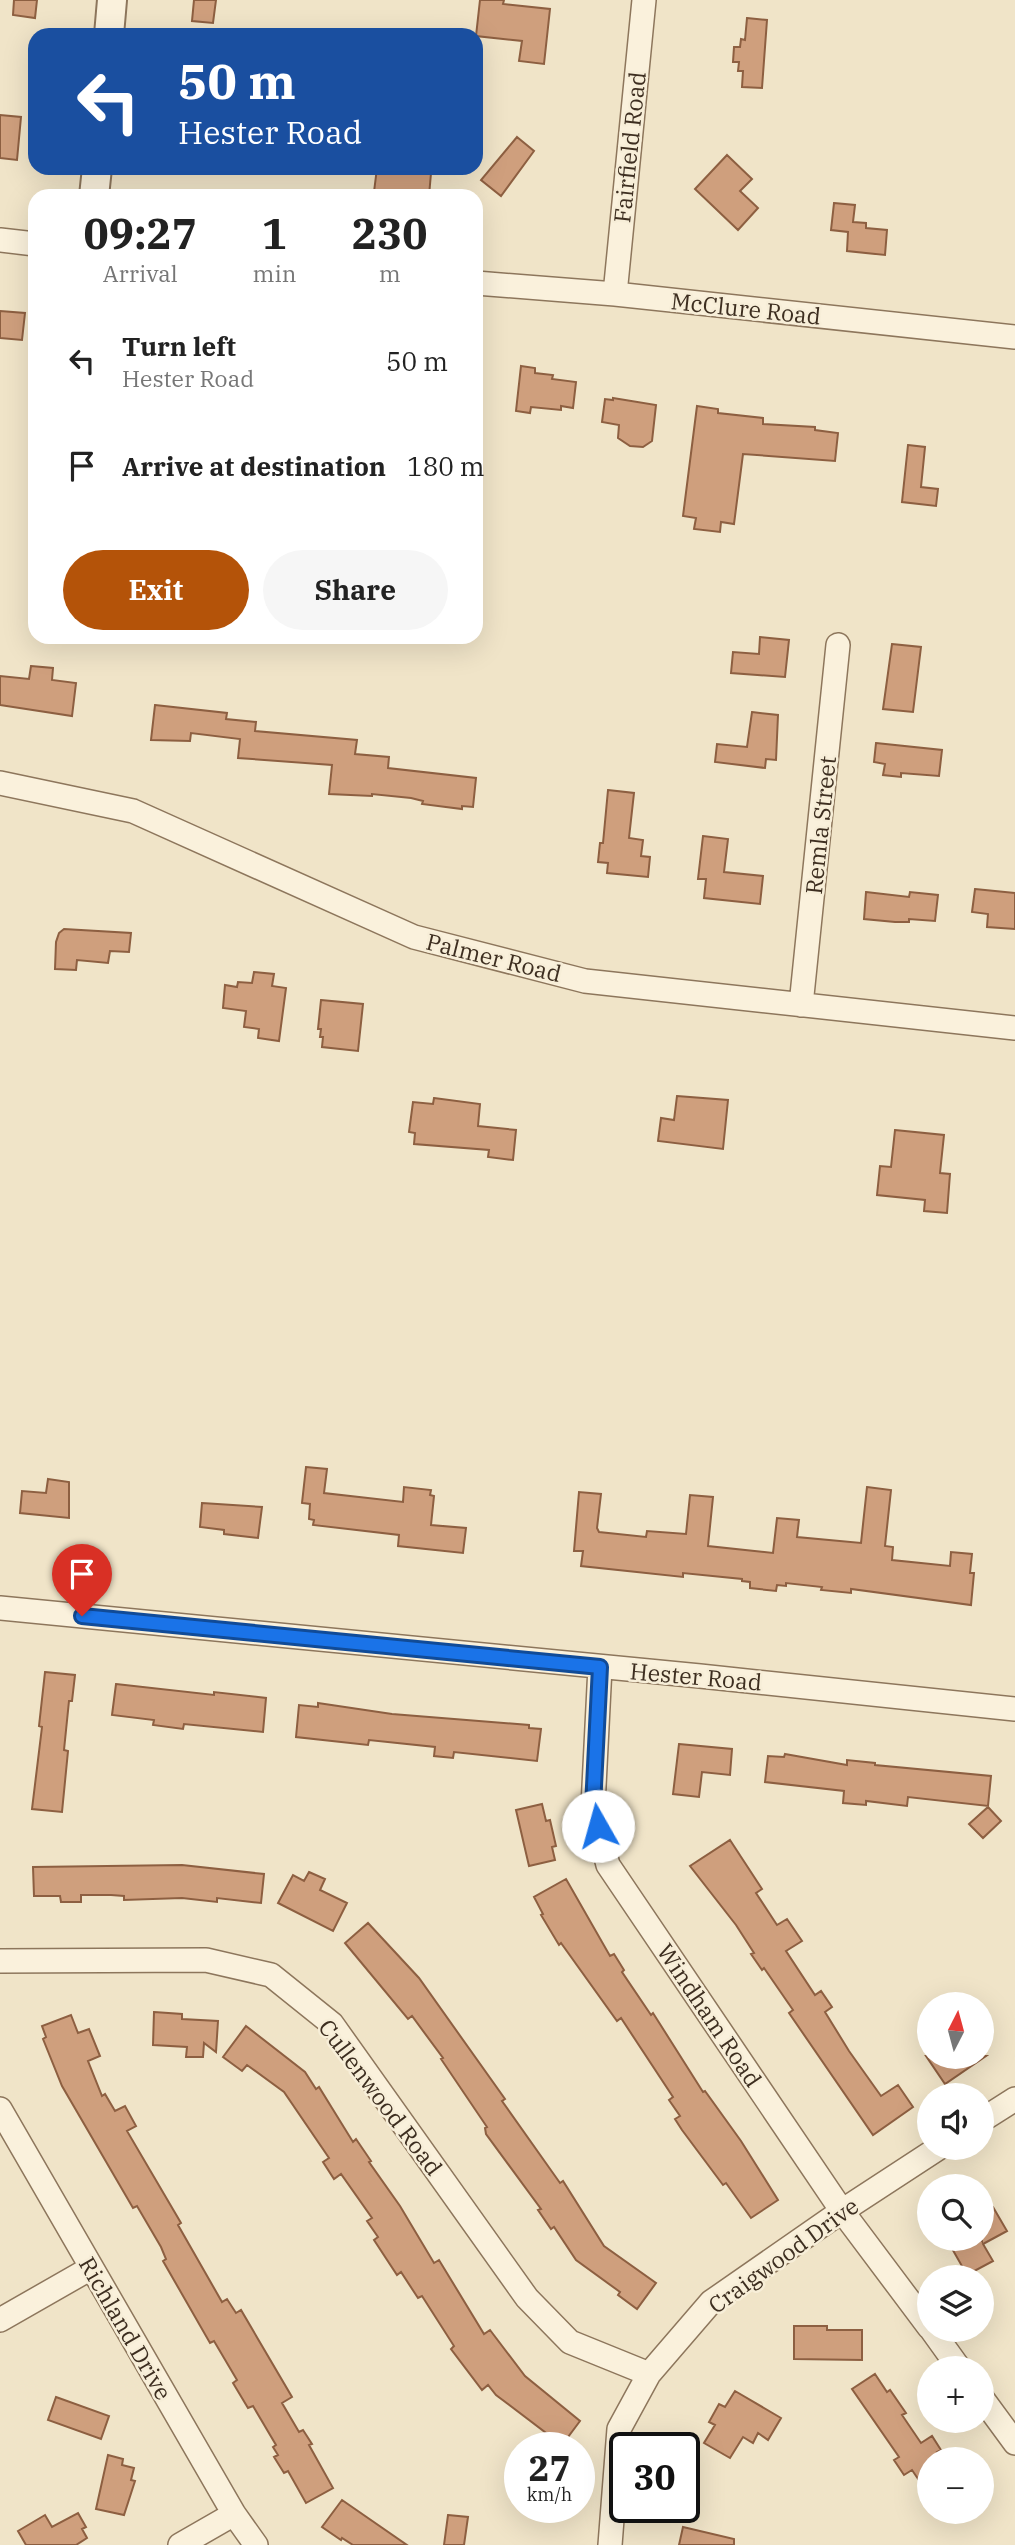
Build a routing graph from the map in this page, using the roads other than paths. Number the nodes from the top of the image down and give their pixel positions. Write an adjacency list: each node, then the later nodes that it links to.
1 (112, 0): 3 (street)
2 (643, 0): 7 (street, Fairfield Road)
3 (109, 28)
4 (0, 240): 5 (street)
5 (28, 243)
6 (483, 284): 7 (street, McClure Road)
7 (615, 294): 8 (street, McClure Road)
8 (1015, 337)
9 (838, 645): 11 (street, Remla Street)
10 (0, 783): 11 (street, Palmer Road)
11 (801, 1005): 12 (street, Palmer Road)
12 (1015, 1028)
13 (0, 1608): 14 (street, Hester Road)
14 (600, 1667): 15 (street, Hester Road); 21 (street, Windham Road)
15 (1015, 1709)
16 (0, 1961): 25 (street, Cullenwood Road)
17 (1015, 2099): 19 (street)
18 (0, 2109): 22 (street, Richland Drive)
19 (994, 2112)
20 (920, 2160): 21 (street, Craigwood Drive)
21 (842, 2211): 23 (street, Windham Road); 25 (street, Craigwood Drive)
22 (91, 2268): 24 (street); 28 (street, Richland Drive)
23 (917, 2311)
24 (0, 2320)
25 (649, 2374): 31 (street, Craigwood Drive)
26 (994, 2414): 27 (street)
27 (1015, 2443)
28 (234, 2514): 29 (street); 30 (street, Richland Drive)
29 (180, 2545)
30 (256, 2545)
31 (610, 2545)

